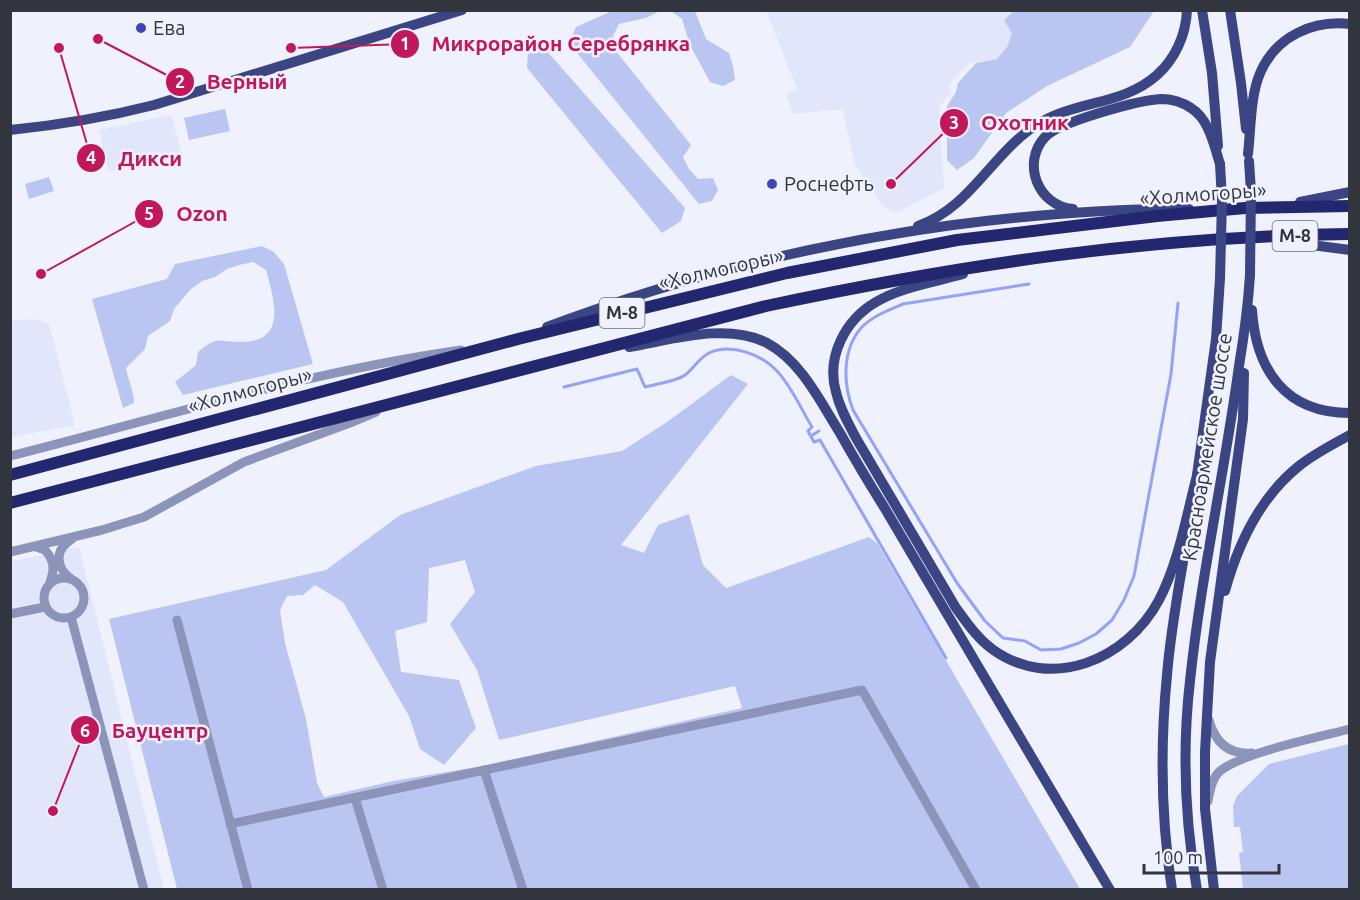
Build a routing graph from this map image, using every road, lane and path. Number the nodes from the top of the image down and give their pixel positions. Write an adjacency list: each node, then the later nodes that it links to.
1 (462, 10): 6 (main road)
2 (1187, 10): 13 (main road)
3 (1202, 10): 8 (main road, Красноармейское шоссе)
4 (1230, 10): 7 (main road, Красноармейское шоссе)
5 (1350, 24): 7 (main road)
6 (10, 130)
7 (1248, 158): 18 (main road, Красноармейское шоссе, bridge)
8 (1220, 164): 12 (main road); 27 (main road, Красноармейское шоссе, bridge)
9 (1350, 192): 11 (main road)
10 (1350, 206): 11 (highway, «Холмогоры» / М-8)
11 (1239, 209): 12 (main road); 20 (highway, «Холмогоры» / М-8)
12 (1091, 210): 13 (main road)
13 (893, 234): 20 (main road)
14 (1350, 234): 15 (highway, М-8)
15 (1242, 238): 16 (main road); 17 (highway, М-8)
16 (1350, 250)
17 (1010, 261): 22 (highway, М-8); 27 (main road)
18 (1250, 279): 19 (main road, Красноармейское шоссе); 24 (main road)
19 (1245, 325): 39 (main road); 54 (main road, Красноармейское шоссе)
20 (518, 339): 21 (highway, «Холмогоры» / М-8)
21 (496, 345): 26 (street); 28 (highway, «Холмогоры» / М-8)
22 (571, 356): 23 (highway, М-8); 52 (main road)
23 (401, 400): 29 (highway, М-8); 30 (street)
24 (1350, 412)
25 (1350, 435): 39 (main road)
26 (10, 456)
27 (1198, 468): 53 (main road, Красноармейское шоссе)
28 (10, 475)
29 (10, 503)
30 (77, 536): 31 (street); 33 (street)
31 (31, 547): 32 (street); 34 (street)
32 (10, 552)
33 (70, 578): 34 (street); 37 (street)
34 (50, 582): 35 (street)
35 (45, 607): 36 (street); 37 (street)
36 (10, 614)
37 (71, 617): 47 (street)
38 (177, 620): 46 (street)
39 (1214, 632): 40 (main road)
40 (1207, 700): 42 (street); 45 (main road)
41 (1350, 729): 42 (street)
42 (1266, 752): 45 (street)
43 (484, 770): 44 (street); 50 (street); 51 (street)
44 (355, 798): 46 (street); 49 (street)
45 (1205, 809): 55 (main road)
46 (230, 824): 48 (street)
47 (144, 890)
48 (248, 890)
49 (383, 890)
50 (523, 890)
51 (976, 890)
52 (1110, 890)
53 (1172, 890)
54 (1197, 890)
55 (1214, 890)

